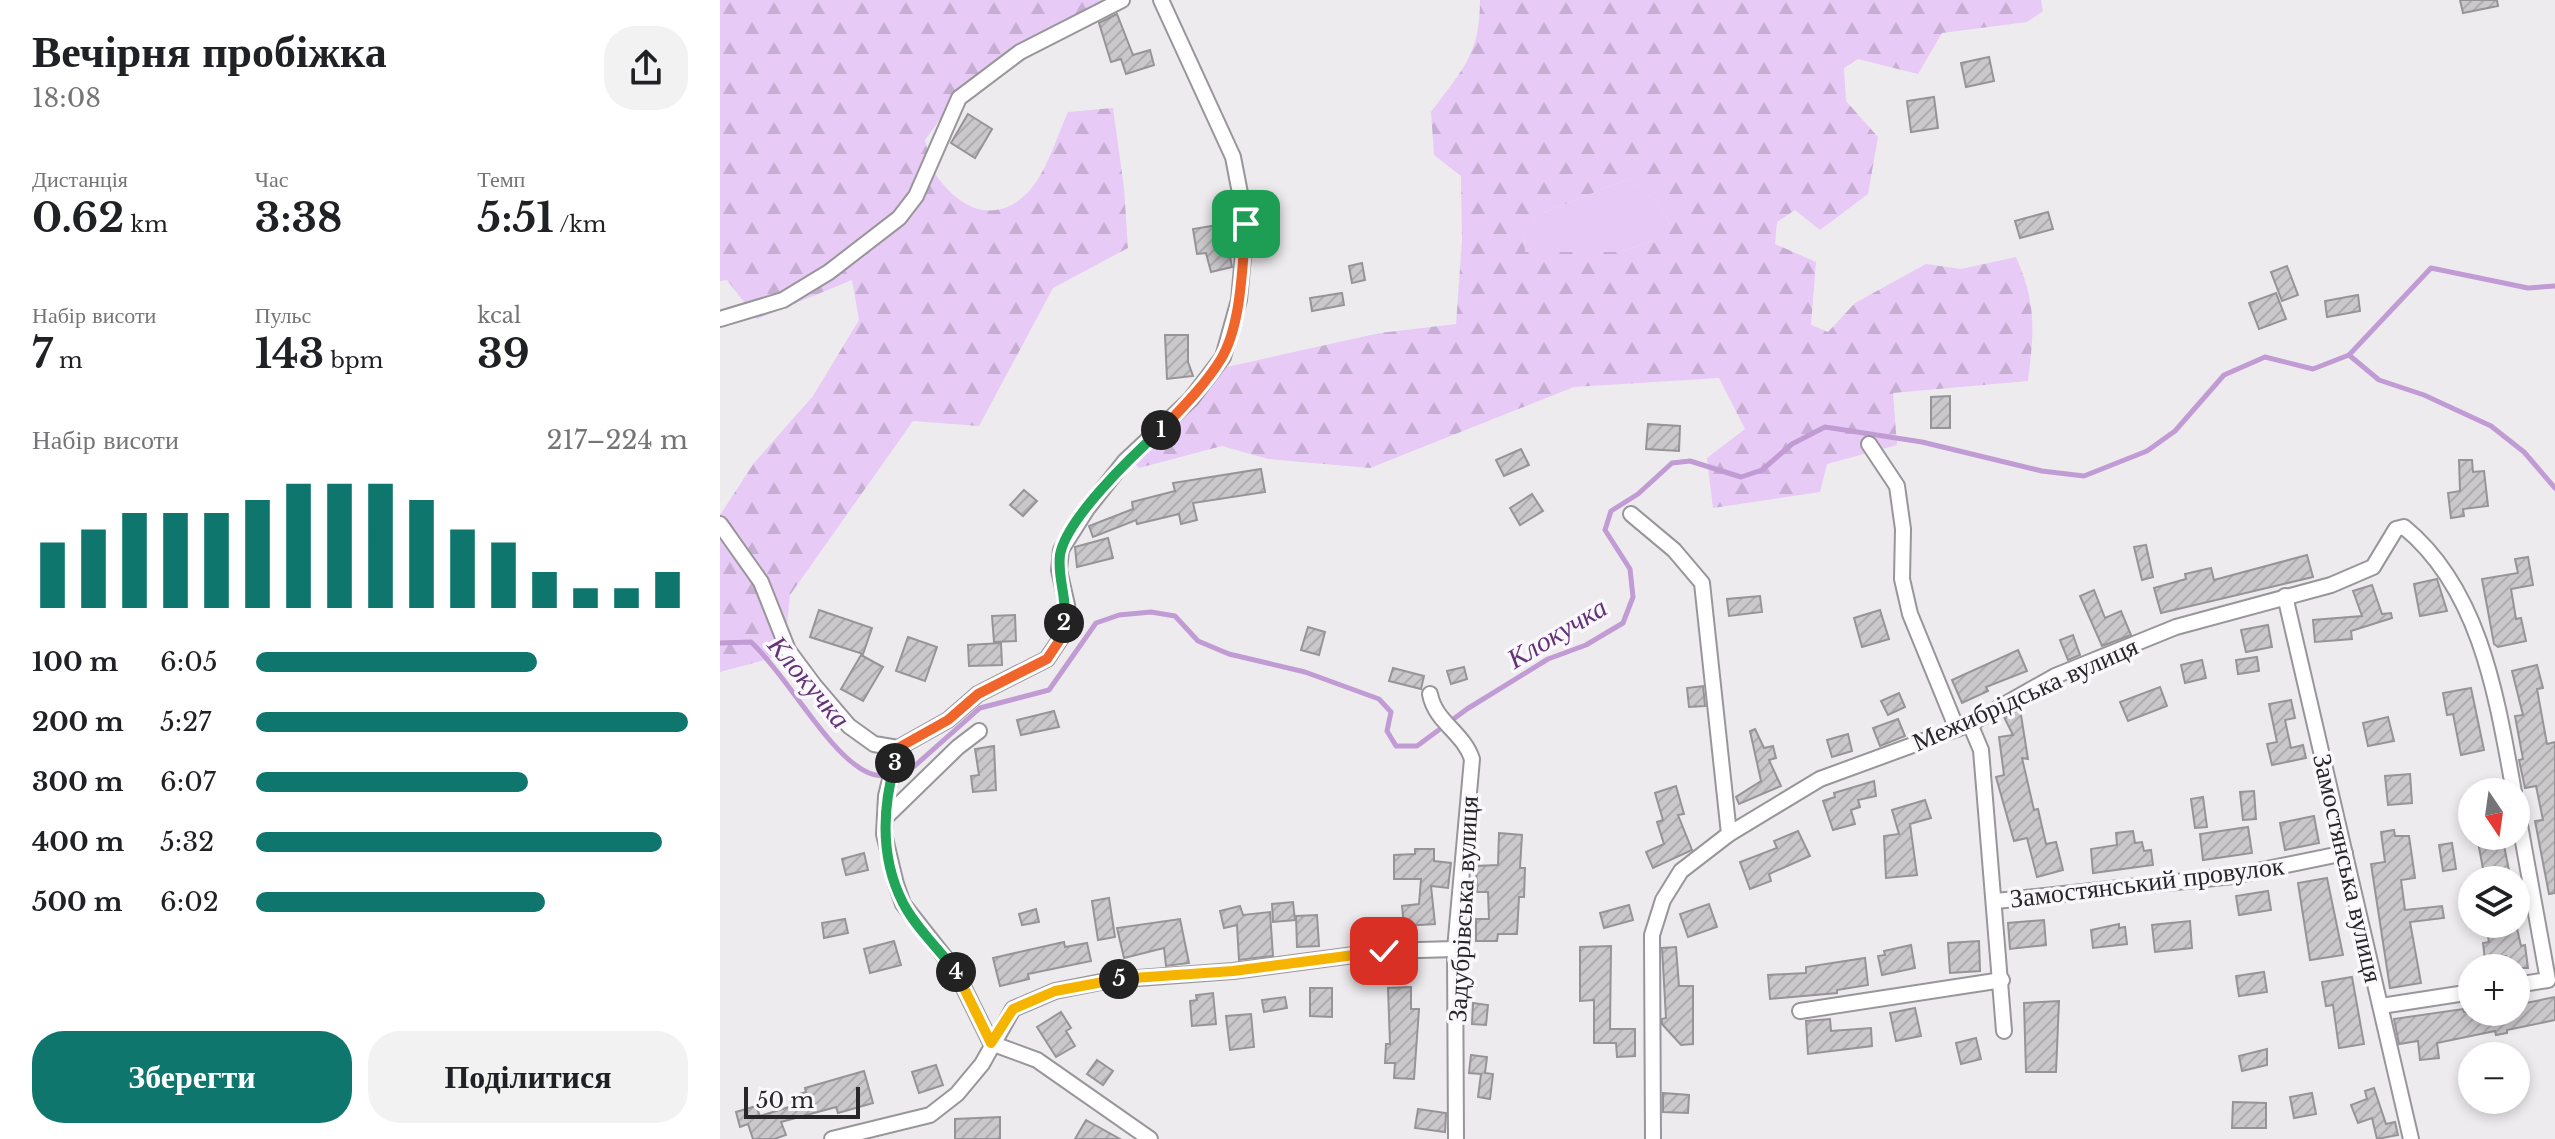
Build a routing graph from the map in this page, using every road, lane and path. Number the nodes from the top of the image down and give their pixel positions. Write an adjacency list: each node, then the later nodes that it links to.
1 (1122, 0): 3 (street)
2 (1161, 0): 11 (street)
3 (720, 319)
4 (1869, 444): 9 (street)
5 (1631, 514): 14 (street)
6 (720, 524): 11 (street)
7 (2285, 596): 9 (street, Межибрідська вулиця); 12 (street, Межибрідська вулиця); 16 (street, Замостянська вулиця)
8 (1430, 694): 18 (street, Задубрівська вулиця)
9 (1963, 727): 14 (street, Межибрідська вулиця); 17 (street)
10 (979, 731): 13 (street)
11 (896, 756): 13 (street)
12 (2512, 778)
13 (885, 818): 26 (street)
14 (1729, 834): 30 (street, Межибрідська вулиця)
15 (2525, 850): 19 (street)
16 (2345, 853): 17 (street, Замостянський провулок); 23 (street, Замостянська вулиця)
17 (1996, 901): 20 (street)
18 (1455, 949): 26 (street); 29 (street, Задубрівська вулиця)
19 (2551, 979): 21 (street)
20 (2002, 980): 24 (street); 25 (street)
21 (2530, 983)
22 (2458, 994): 23 (street)
23 (2381, 1006): 31 (street, Замостянська вулиця)
24 (1800, 1011)
25 (2004, 1031)
26 (991, 1043): 27 (street); 28 (street)
27 (832, 1139)
28 (1150, 1139)
29 (1456, 1139)
30 (1653, 1139)
31 (2411, 1139)

